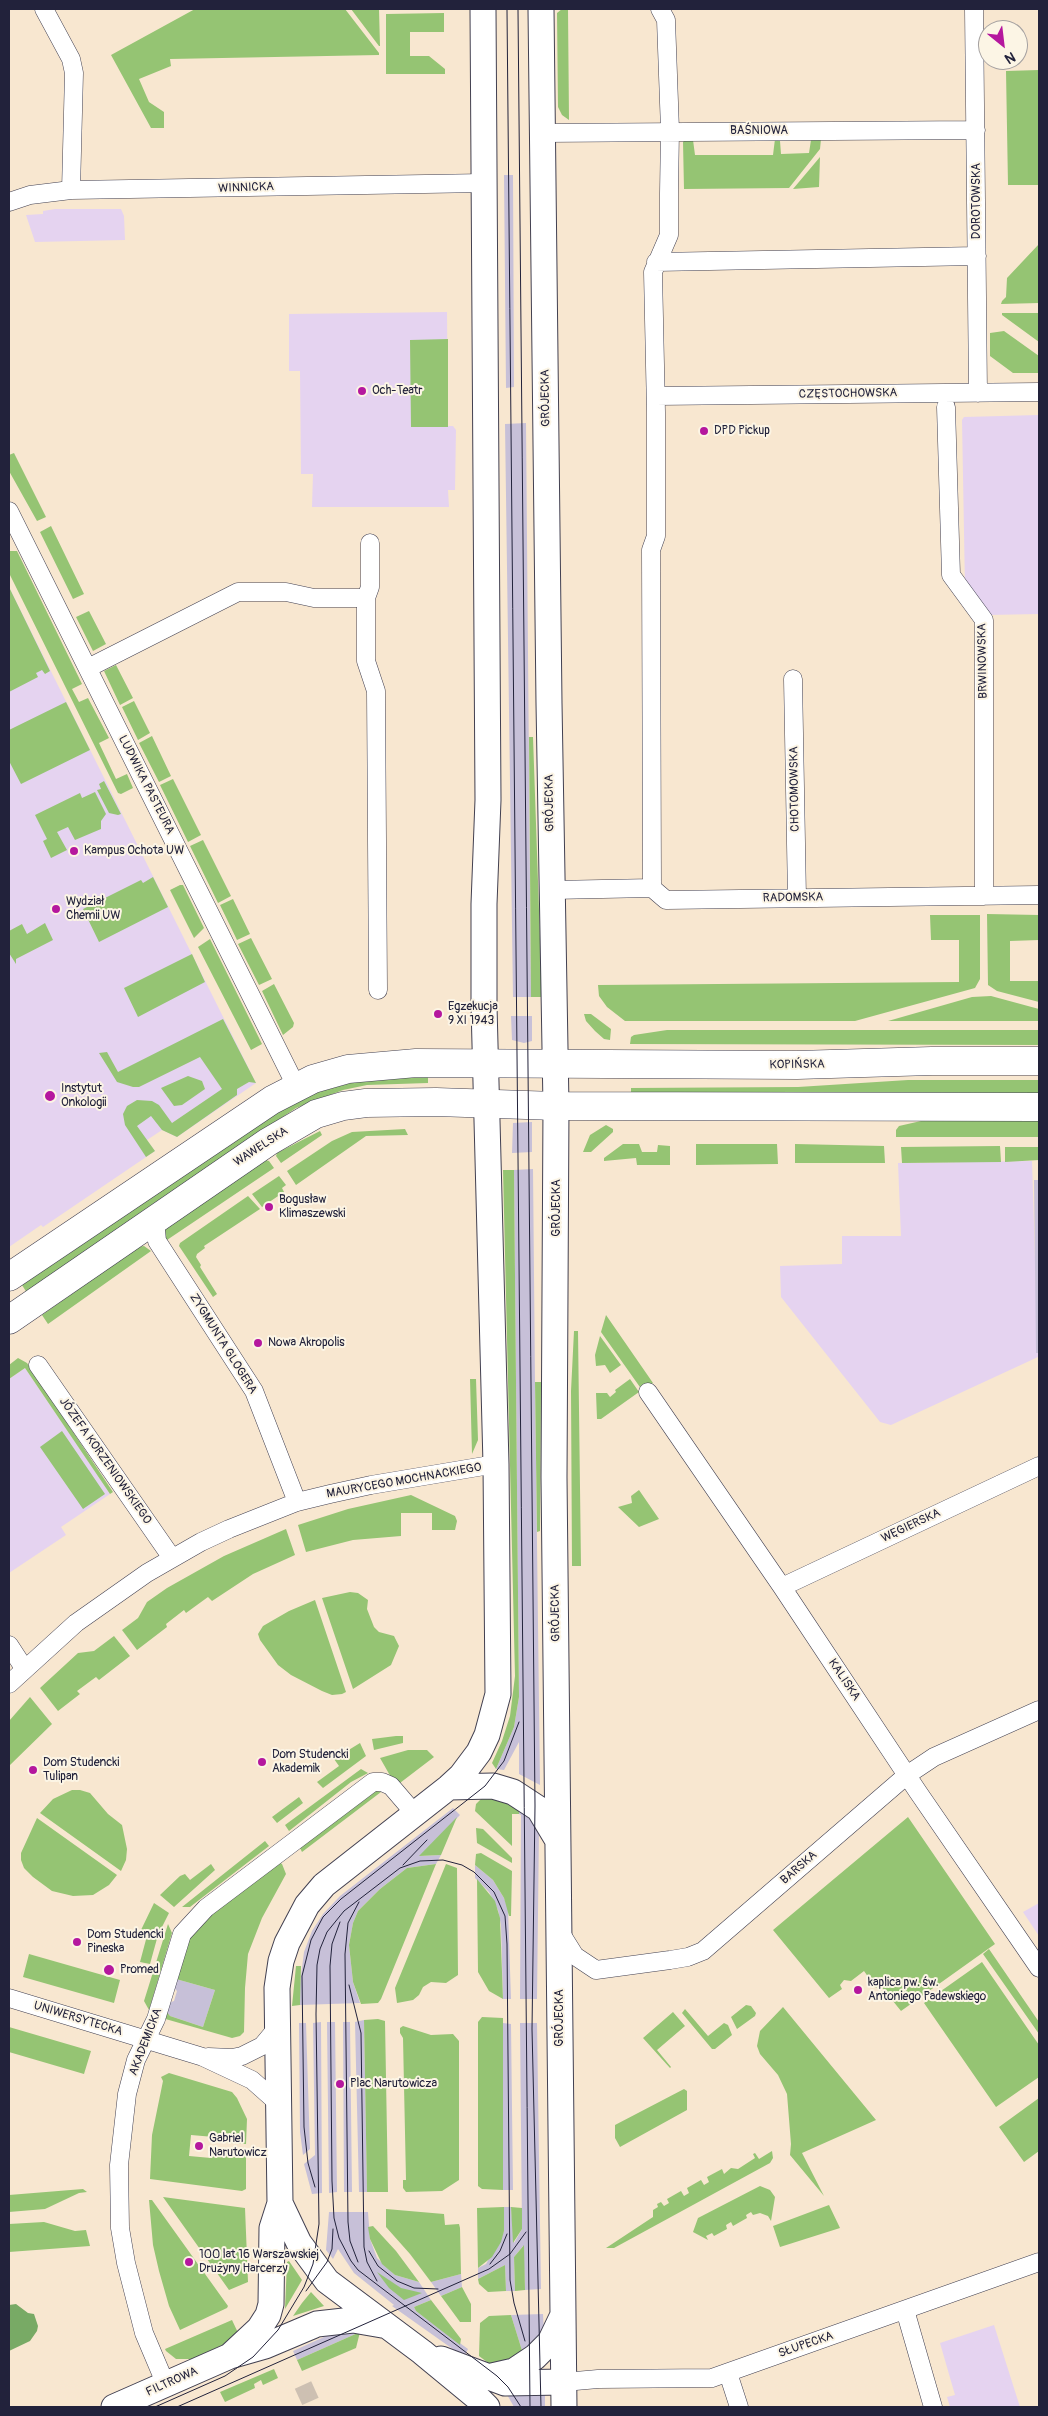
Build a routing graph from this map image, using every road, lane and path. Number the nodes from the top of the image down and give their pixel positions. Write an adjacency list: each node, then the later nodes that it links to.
1 (44, 9): 10 (street)
2 (483, 9): 9 (main road)
3 (540, 9): 8 (main road, GRÓJECKA)
4 (660, 9): 6 (street)
5 (974, 9): 7 (street, DOROTOWSKA)
6 (670, 130): 7 (street, BAŚNIOWA); 8 (street, BAŚNIOWA); 13 (street)
7 (976, 130): 12 (street, DOROTOWSKA)
8 (542, 132): 24 (main road, GRÓJECKA)
9 (484, 183): 10 (street, WINNICKA); 30 (main road)
10 (71, 190): 11 (street, WINNICKA)
11 (9, 202)
12 (977, 256): 13 (street); 15 (street, DOROTOWSKA)
13 (656, 262): 16 (street)
14 (1039, 392): 15 (street, CZĘSTOCHOWSKA)
15 (978, 393): 16 (street, CZĘSTOCHOWSKA)
16 (656, 396): 23 (street)
17 (946, 407): 26 (street, BRWINOWSKA)
18 (9, 511): 21 (street, LUDWIKA PASTEURA)
19 (370, 543): 20 (street)
20 (366, 598): 21 (street); 28 (street)
21 (88, 668): 32 (street, LUDWIKA PASTEURA)
22 (793, 679): 27 (street, CHOTOMOWSKA)
23 (652, 888): 24 (street); 27 (street, RADOMSKA)
24 (552, 890): 31 (main road, GRÓJECKA)
25 (1039, 895): 26 (street, RADOMSKA)
26 (984, 896): 27 (street, RADOMSKA)
27 (797, 898)
28 (378, 990)
29 (1039, 1061): 31 (main road, KOPIŃSKA)
30 (486, 1064): 31 (main road); 32 (main road); 33 (main road)
31 (556, 1064): 34 (main road, GRÓJECKA)
32 (296, 1086): 37 (main road)
33 (487, 1104): 34 (main road, WAWELSKA); 36 (main road, WAWELSKA); 41 (main road)
34 (556, 1106): 35 (main road); 53 (main road, GRÓJECKA)
35 (1039, 1107)
36 (154, 1219): 38 (main road, WAWELSKA); 43 (street, ZYGMUNTA GLOGERA)
37 (9, 1278)
38 (9, 1320)
39 (38, 1365): 44 (street, JÓZEFA KORZENIOWSKIEGO)
40 (648, 1392): 45 (street, KALISKA)
41 (496, 1464): 43 (street, MAURYCEGO MOCHNACKIEGO); 51 (main road)
42 (1039, 1466): 45 (street, WĘGIERSKA)
43 (297, 1502): 44 (street, MAURYCEGO MOCHNACKIEGO)
44 (172, 1558): 47 (street, MAURYCEGO MOCHNACKIEGO)
45 (782, 1587): 50 (street, KALISKA)
46 (9, 1645): 47 (street)
47 (24, 1668): 48 (street, MAURYCEGO MOCHNACKIEGO)
48 (9, 1684)
49 (1039, 1710): 50 (street, BARSKA)
50 (907, 1776): 54 (street, BARSKA); 55 (street, KALISKA)
51 (449, 1787): 52 (main road); 53 (main road)
52 (415, 1814): 57 (main road); 58 (street, AKADEMICKA)
53 (558, 1841): 54 (main road, GRÓJECKA)
54 (560, 1932): 64 (main road, GRÓJECKA)
55 (1039, 1968)
56 (9, 1998): 58 (street, UNIWERSYTECKA)
57 (277, 2028): 59 (street); 60 (main road)
58 (147, 2040): 59 (street, UNIWERSYTECKA); 71 (street, AKADEMICKA)
59 (202, 2057): 60 (street)
60 (279, 2104): 61 (main road)
61 (280, 2203): 65 (main road); 67 (main road)
62 (1039, 2262): 63 (street, SŁUPECKA)
63 (905, 2310): 69 (street, SŁUPECKA); 76 (street)
64 (563, 2314): 68 (main road); 70 (main road, GRÓJECKA)
65 (387, 2327): 66 (main road); 67 (main road)
66 (422, 2352): 68 (main road); 73 (main road)
67 (230, 2356): 71 (main road, FILTROWA)
68 (475, 2372): 70 (main road)
69 (728, 2372): 70 (street, SŁUPECKA); 75 (street)
70 (564, 2382): 74 (main road, GRÓJECKA)
71 (166, 2384): 72 (main road, FILTROWA)
72 (114, 2407)
73 (487, 2407)
74 (564, 2407)
75 (740, 2407)
76 (933, 2407)

